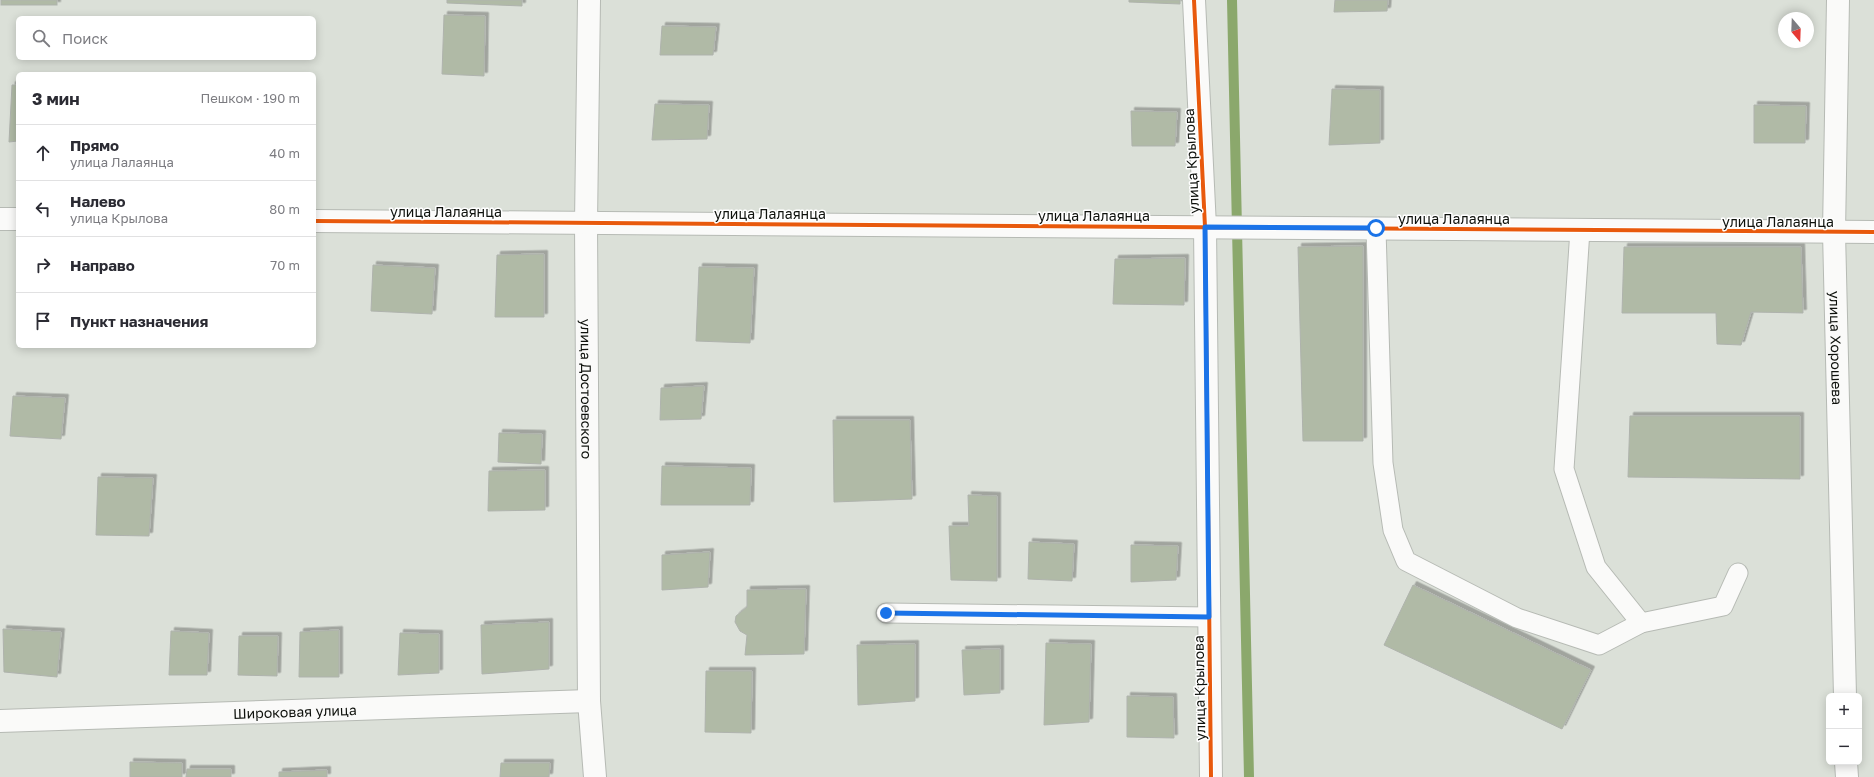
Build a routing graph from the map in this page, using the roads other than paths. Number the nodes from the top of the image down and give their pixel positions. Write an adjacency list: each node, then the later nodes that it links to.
1 (589, 0): 7 (street, улица Достоевского)
2 (1194, 0): 8 (street, улица Крылова)
3 (1838, 0): 11 (street, улица Хорошева)
4 (0, 218): 5 (street)
5 (16, 219)
6 (316, 221): 7 (street, улица Лалаянца)
7 (586, 223): 8 (street, улица Лалаянца); 18 (street, улица Достоевского)
8 (1205, 227): 9 (street, улица Лалаянца); 15 (street, улица Крылова)
9 (1376, 228): 10 (street, улица Лалаянца); 16 (lane)
10 (1580, 230): 11 (street, улица Лалаянца); 16 (lane)
11 (1834, 232): 12 (street, улица Лалаянца); 17 (street, улица Хорошева)
12 (1874, 232)
13 (1738, 573): 16 (lane)
14 (886, 613): 15 (lane)
15 (1209, 617): 22 (street, улица Крылова)
16 (1641, 623)
17 (1845, 693)
18 (589, 702): 19 (street, Широковая улица); 21 (street, улица Достоевского)
19 (0, 721)
20 (1846, 765): 23 (street)
21 (595, 777)
22 (1211, 777)
23 (1847, 777)

